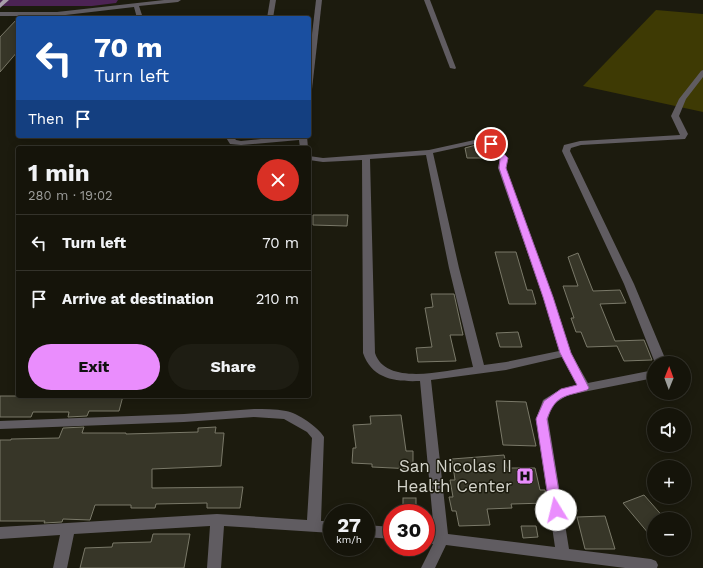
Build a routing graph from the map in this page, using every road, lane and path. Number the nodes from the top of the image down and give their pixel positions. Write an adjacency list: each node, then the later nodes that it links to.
1 (6, 0): 6 (main road)
2 (178, 0): 7 (street)
3 (273, 0): 10 (street)
4 (319, 0): 11 (street)
5 (427, 0): 12 (street)
6 (0, 6)
7 (136, 6): 8 (street); 9 (street)
8 (0, 14)
9 (140, 16)
10 (270, 16)
11 (311, 53)
12 (453, 68)
13 (703, 72): 20 (street)
14 (230, 138): 15 (street)
15 (285, 138)
16 (429, 152): 17 (street); 19 (street); 21 (street)
17 (366, 157): 18 (street); 23 (street)
18 (311, 158)
19 (566, 353): 21 (street); 24 (street)
20 (658, 356)
21 (480, 370): 23 (street)
22 (647, 375): 24 (street)
23 (425, 377): 32 (street)
24 (584, 388): 33 (street)
25 (0, 425): 27 (street)
26 (216, 520): 27 (street); 29 (street); 36 (street)
27 (314, 525): 28 (street)
28 (323, 526)
29 (68, 528): 30 (street); 35 (street)
30 (0, 533)
31 (435, 538): 32 (street)
32 (442, 539): 33 (street); 37 (street)
33 (563, 555): 34 (street)
34 (651, 565)
35 (60, 568)
36 (214, 568)
37 (428, 568)

